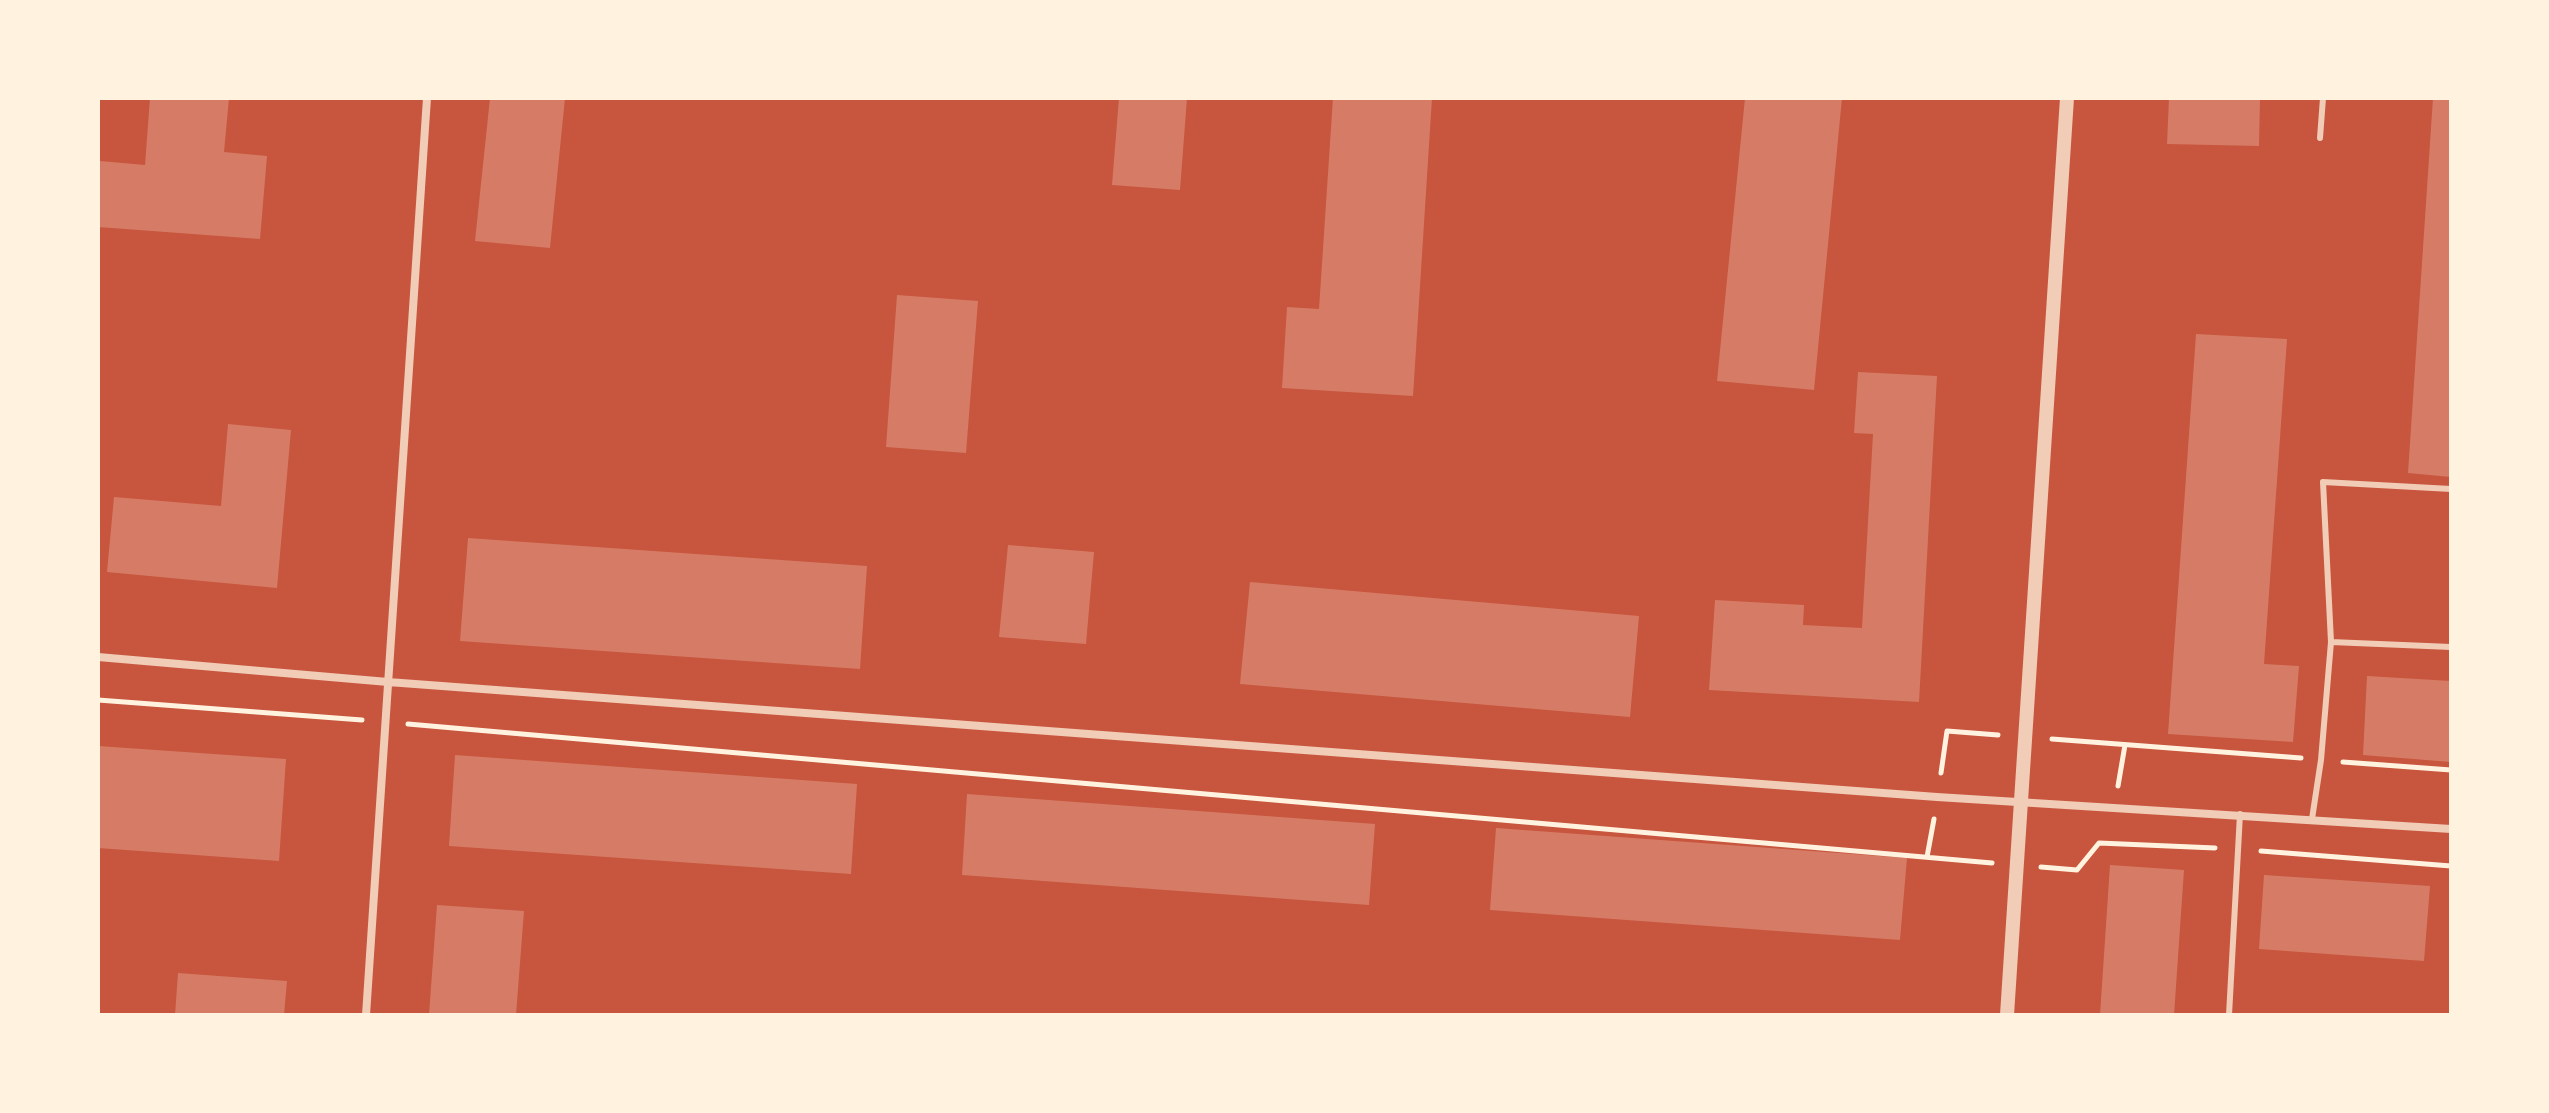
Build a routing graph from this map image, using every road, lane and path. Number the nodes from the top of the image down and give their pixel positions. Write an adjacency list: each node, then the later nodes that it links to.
1 (427, 98): 9 (street)
2 (2067, 98): 12 (street)
3 (2323, 98): 4 (lane)
4 (2320, 138)
5 (2451, 489): 6 (lane)
6 (2331, 642): 7 (lane); 13 (lane)
7 (2451, 647)
8 (98, 657): 9 (street)
9 (388, 682): 11 (street); 15 (street)
10 (98, 700): 11 (path)
11 (386, 722): 21 (path); 24 (street)
12 (2025, 737): 13 (path); 15 (path); 16 (street)
13 (2321, 760): 14 (path); 18 (lane)
14 (2451, 770)
15 (1937, 797): 16 (street); 21 (path)
16 (2021, 801): 17 (street); 22 (street)
17 (2240, 814): 18 (street); 20 (lane)
18 (2312, 819): 19 (street)
19 (2451, 829)
20 (2237, 849): 22 (path); 23 (path); 26 (lane)
21 (1927, 857): 22 (path)
22 (2017, 866): 25 (street)
23 (2451, 866)
24 (366, 1015)
25 (2007, 1015)
26 (2229, 1015)

